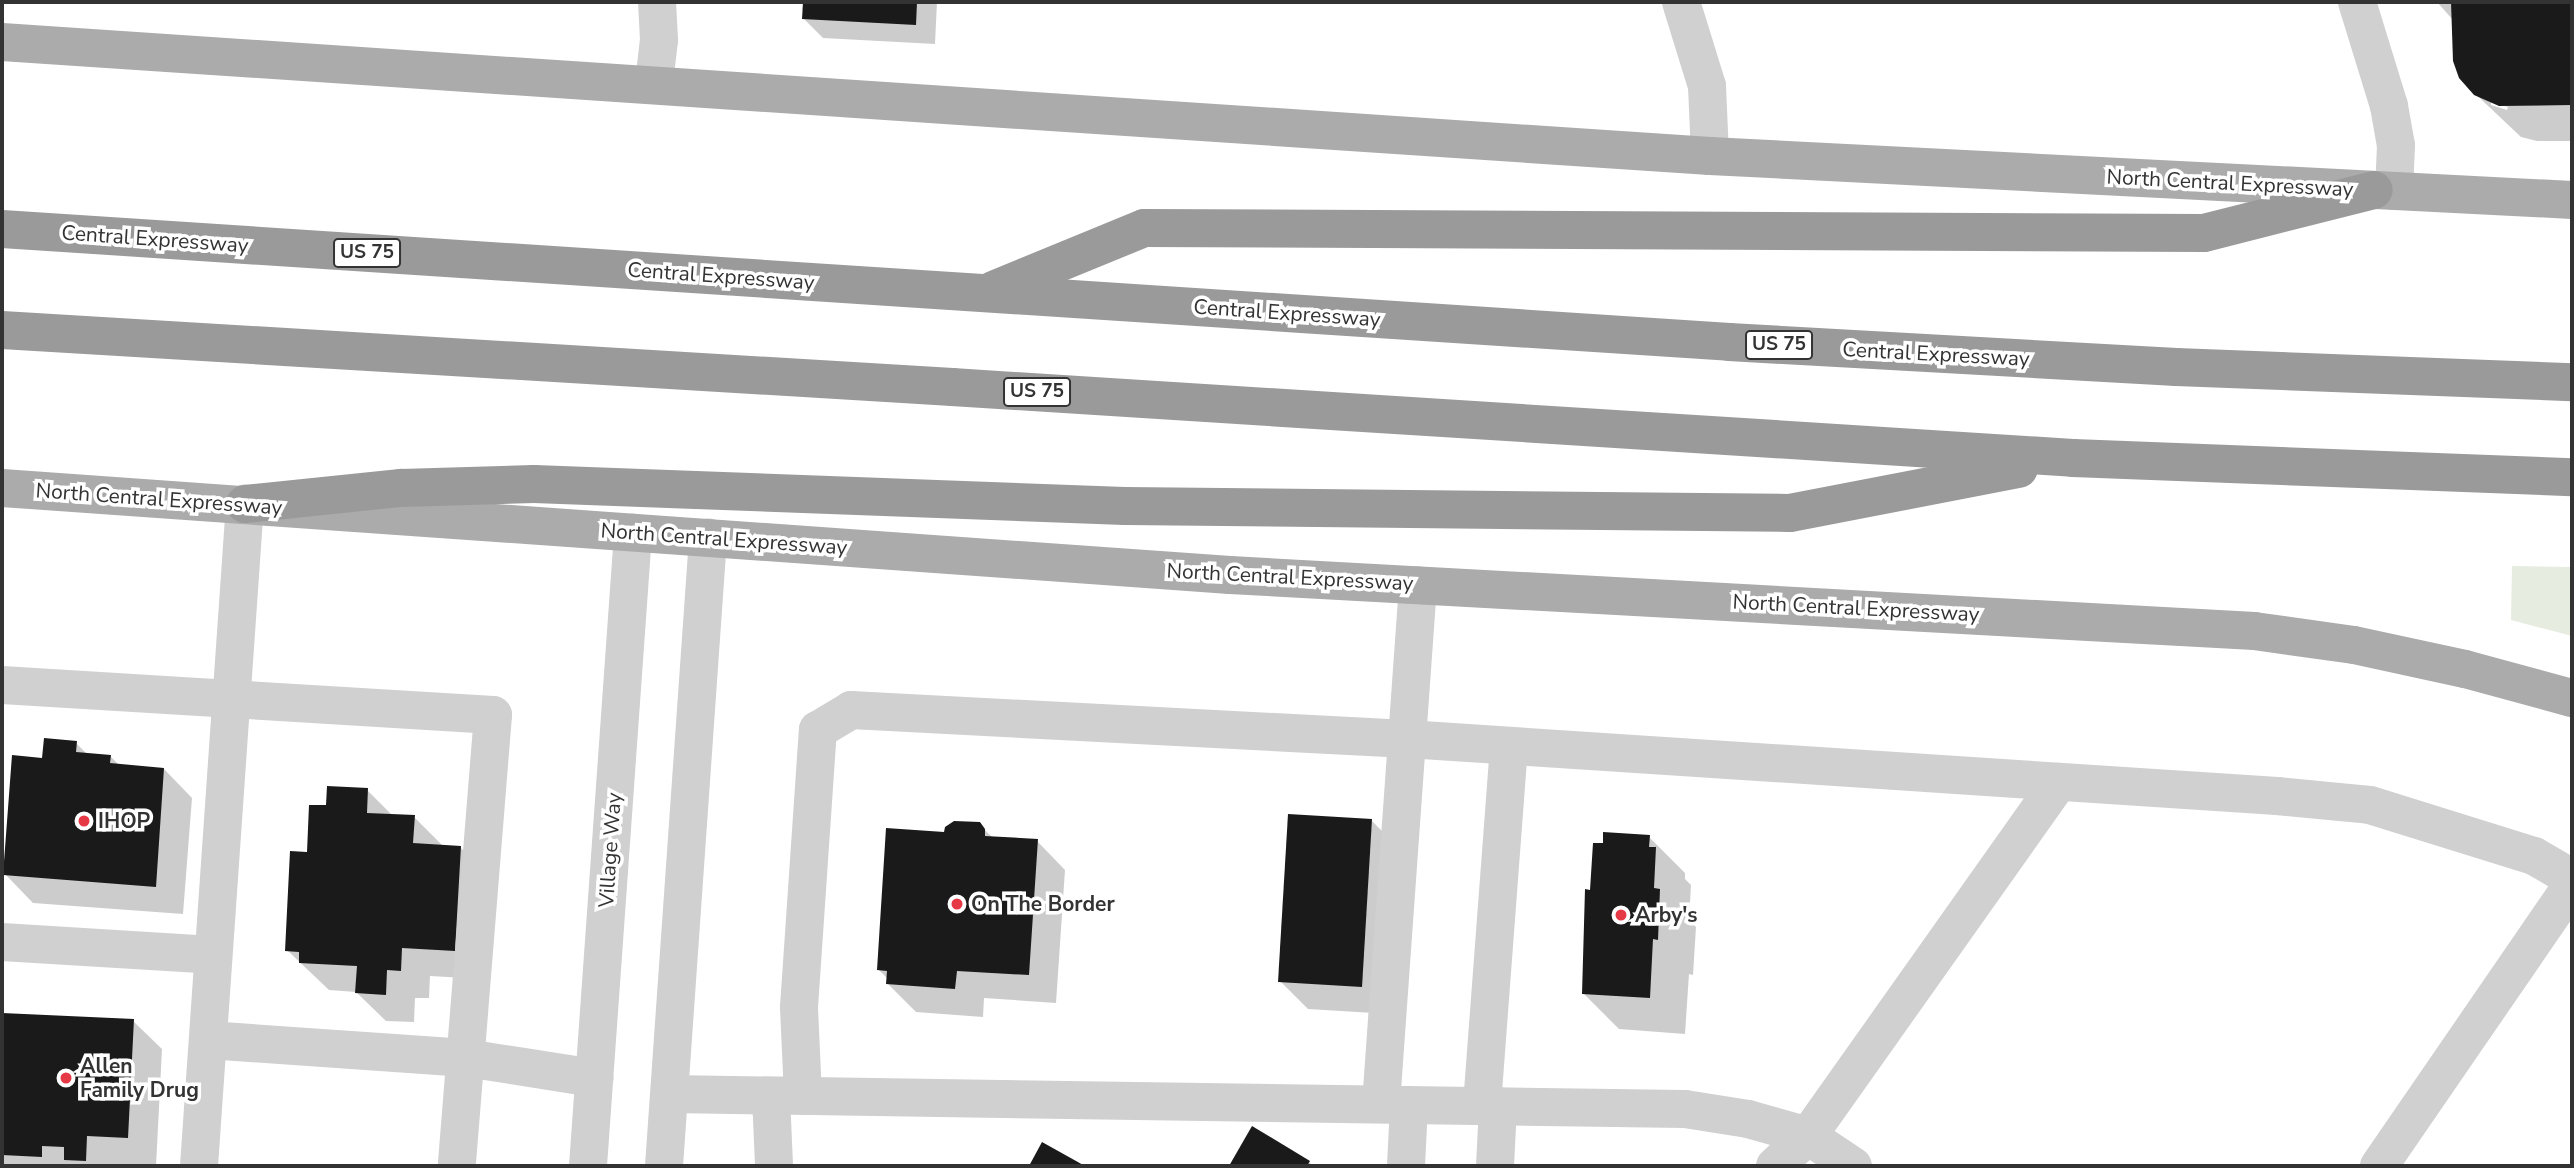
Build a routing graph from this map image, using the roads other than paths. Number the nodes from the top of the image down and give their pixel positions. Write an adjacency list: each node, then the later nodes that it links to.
1 (657, 2): 5 (street)
2 (1681, 2): 6 (street)
3 (2357, 2): 7 (street)
4 (2, 42): 5 (main road, North Central Expressway)
5 (654, 83): 6 (main road, North Central Expressway)
6 (1710, 156): 7 (main road, North Central Expressway)
7 (2384, 191): 8 (main road, North Central Expressway); 10 (highway)
8 (2572, 200)
9 (2, 229): 10 (highway, Central Expressway / US 75)
10 (986, 293): 12 (highway, Central Expressway / US 75)
11 (2, 330): 13 (highway, US 75)
12 (2572, 382)
13 (2073, 458): 14 (highway, US 75); 16 (highway)
14 (2572, 477)
15 (2, 488): 16 (main road, North Central Expressway)
16 (245, 504): 17 (main road, North Central Expressway); 22 (street)
17 (633, 533): 18 (main road, North Central Expressway); 32 (street, Village Way)
18 (708, 538): 19 (main road, North Central Expressway); 33 (street)
19 (1418, 585): 21 (main road, North Central Expressway); 23 (street)
20 (2, 685): 22 (street)
21 (2572, 698)
22 (231, 700): 29 (street); 31 (street)
23 (1407, 739): 24 (street); 34 (street); 35 (street)
24 (1509, 746): 25 (street); 36 (street)
25 (2059, 782): 26 (street); 37 (street)
26 (2572, 878)
27 (2572, 885): 47 (street)
28 (2, 942): 29 (street)
29 (213, 955): 30 (street)
30 (208, 1040): 31 (street); 38 (street)
31 (466, 1058): 32 (street); 39 (street)
32 (594, 1078): 40 (street, Village Way)
33 (670, 1094): 34 (street); 41 (street)
34 (787, 1096): 35 (street); 42 (street)
35 (1395, 1105): 36 (street); 43 (street)
36 (1490, 1106): 37 (street); 44 (street)
37 (1808, 1136): 45 (street); 46 (street)
38 (199, 1166)
39 (457, 1166)
40 (588, 1166)
41 (664, 1166)
42 (774, 1166)
43 (1406, 1166)
44 (1495, 1166)
45 (1775, 1166)
46 (1853, 1166)
47 (2379, 1166)

